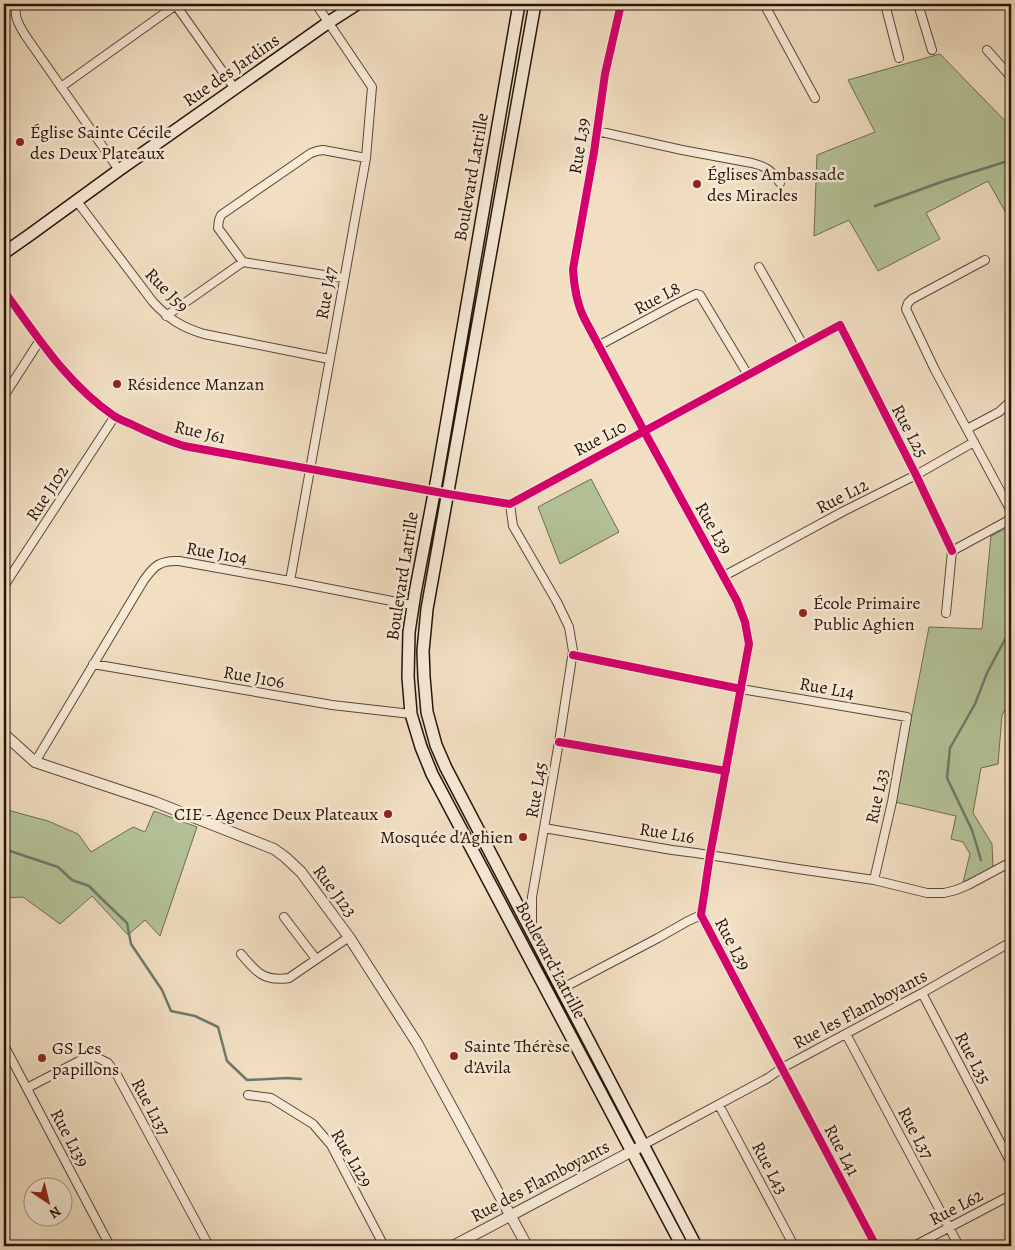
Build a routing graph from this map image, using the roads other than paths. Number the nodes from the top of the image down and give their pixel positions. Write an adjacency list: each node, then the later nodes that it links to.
1 (17, 4): 16 (street)
2 (175, 4): 16 (street); 17 (street)
3 (316, 4): 11 (street, Rue J47)
4 (357, 4): 11 (main road, Rue des Jardins)
5 (519, 4): 45 (main road, Boulevard Latrille)
6 (535, 4): 46 (main road, Boulevard Latrille)
7 (621, 4): 19 (street, Rue L39)
8 (764, 4): 18 (street)
9 (885, 4): 14 (street)
10 (918, 4): 12 (street)
11 (329, 22): 17 (main road, Rue des Jardins); 20 (street, Rue J47)
12 (932, 50)
13 (987, 50): 15 (street)
14 (899, 58)
15 (1011, 77)
16 (61, 87): 21 (street)
17 (235, 89): 21 (main road, Rue des Jardins)
18 (815, 98)
19 (597, 131): 22 (street); 34 (street, Rue L39)
20 (366, 158): 26 (street); 28 (street, Rue J47)
21 (119, 170): 23 (main road, Rue des Jardins)
22 (780, 183)
23 (76, 200): 24 (main road, Rue des Jardins); 30 (street, Rue J59)
24 (4, 253)
25 (985, 260): 40 (street)
26 (243, 262): 28 (street); 30 (street)
27 (760, 267): 33 (street)
28 (344, 278): 35 (street, Rue J47)
29 (4, 291): 32 (street, Rue J61)
30 (166, 316): 35 (street, Rue J59)
31 (840, 325): 33 (street, Rue L10); 44 (street, Rue L25)
32 (40, 340): 37 (street); 39 (street, Rue J61)
33 (802, 345): 36 (street, Rue L10)
34 (598, 346): 36 (street, Rue L8); 41 (street, Rue L39)
35 (329, 359): 43 (street, Rue J47)
36 (748, 375): 41 (street, Rue L10)
37 (4, 396)
38 (1011, 401): 40 (street)
39 (115, 416): 43 (street, Rue J61); 53 (street, Rue J102)
40 (966, 429): 42 (street)
41 (644, 431): 47 (street, Rue L10); 51 (street, Rue L39)
42 (974, 442): 44 (street, Rue L12); 48 (street)
43 (311, 470): 45 (street, Rue J61); 52 (street, Rue J47)
44 (916, 475): 50 (street, Rue L25); 51 (street, Rue L12)
45 (434, 492): 46 (street, Rue J61); 54 (main road, Boulevard Latrille)
46 (448, 494): 47 (street); 71 (main road, Boulevard Latrille)
47 (510, 504): 56 (street, Rue L45)
48 (1011, 511)
49 (1011, 519): 50 (street)
50 (952, 551): 55 (street)
51 (724, 576): 58 (street, Rue L39)
52 (290, 581): 54 (street, Rue J104); 57 (street, Rue J104)
53 (4, 586)
54 (412, 605): 59 (main road, Boulevard Latrille)
55 (946, 613)
56 (573, 653): 58 (street, Rue L14); 62 (street, Rue L45)
57 (93, 664): 59 (street, Rue J106); 63 (street, Rue J104)
58 (741, 689): 60 (street, Rue L14); 64 (street, Rue L39)
59 (411, 714): 85 (main road, Boulevard Latrille)
60 (907, 717): 68 (street, Rue L33)
61 (4, 734): 63 (street, Rue J123)
62 (559, 742): 64 (street); 65 (street, Rue L45)
63 (35, 762): 72 (street, Rue J123)
64 (726, 771): 66 (street, Rue L39)
65 (544, 828): 66 (street, Rue L16); 71 (street, Rue L45)
66 (710, 855): 68 (street, Rue L16); 69 (street, Rue L39)
67 (1011, 862): 68 (street, Rue L16)
68 (874, 880)
69 (701, 915): 76 (street); 80 (street, Rue L39)
70 (284, 916): 75 (street)
71 (532, 935): 76 (main road, Boulevard Latrille)
72 (349, 937): 75 (street); 88 (street, Rue J123)
73 (1011, 942): 77 (street, Rue les Flamboyants)
74 (241, 954): 75 (street)
75 (316, 959)
76 (561, 989): 84 (main road, Boulevard Latrille)
77 (922, 994): 78 (street, Rue les Flamboyants); 86 (street, Rue L35)
78 (846, 1034): 80 (street, Rue les Flamboyants); 89 (street, Rue L37)
79 (4, 1045): 81 (street, Rue L139)
80 (782, 1068): 83 (street, Rue les Flamboyants); 98 (street, Rue L41)
81 (27, 1088): 90 (street, Rue L139); 91 (street, Rue L137)
82 (248, 1095): 92 (street, Rue L129)
83 (719, 1105): 84 (street, Rue les Flamboyants); 97 (street, Rue L43)
84 (643, 1145): 85 (street, Rue des Flamboyants); 96 (main road, Boulevard Latrille)
85 (632, 1151): 88 (street, Rue des Flamboyants); 95 (main road, Boulevard Latrille)
86 (1011, 1163)
87 (1011, 1195): 89 (street, Rue L62)
88 (511, 1215): 93 (street, Rue des Flamboyants); 94 (street, Rue J123)
89 (949, 1228): 99 (street, Rue L62); 100 (street, Rue L37)
90 (110, 1246)
91 (209, 1246)
92 (384, 1246)
93 (453, 1246)
94 (527, 1246)
95 (682, 1246)
96 (696, 1246)
97 (794, 1246)
98 (876, 1246)
99 (914, 1246)
100 (959, 1246)

